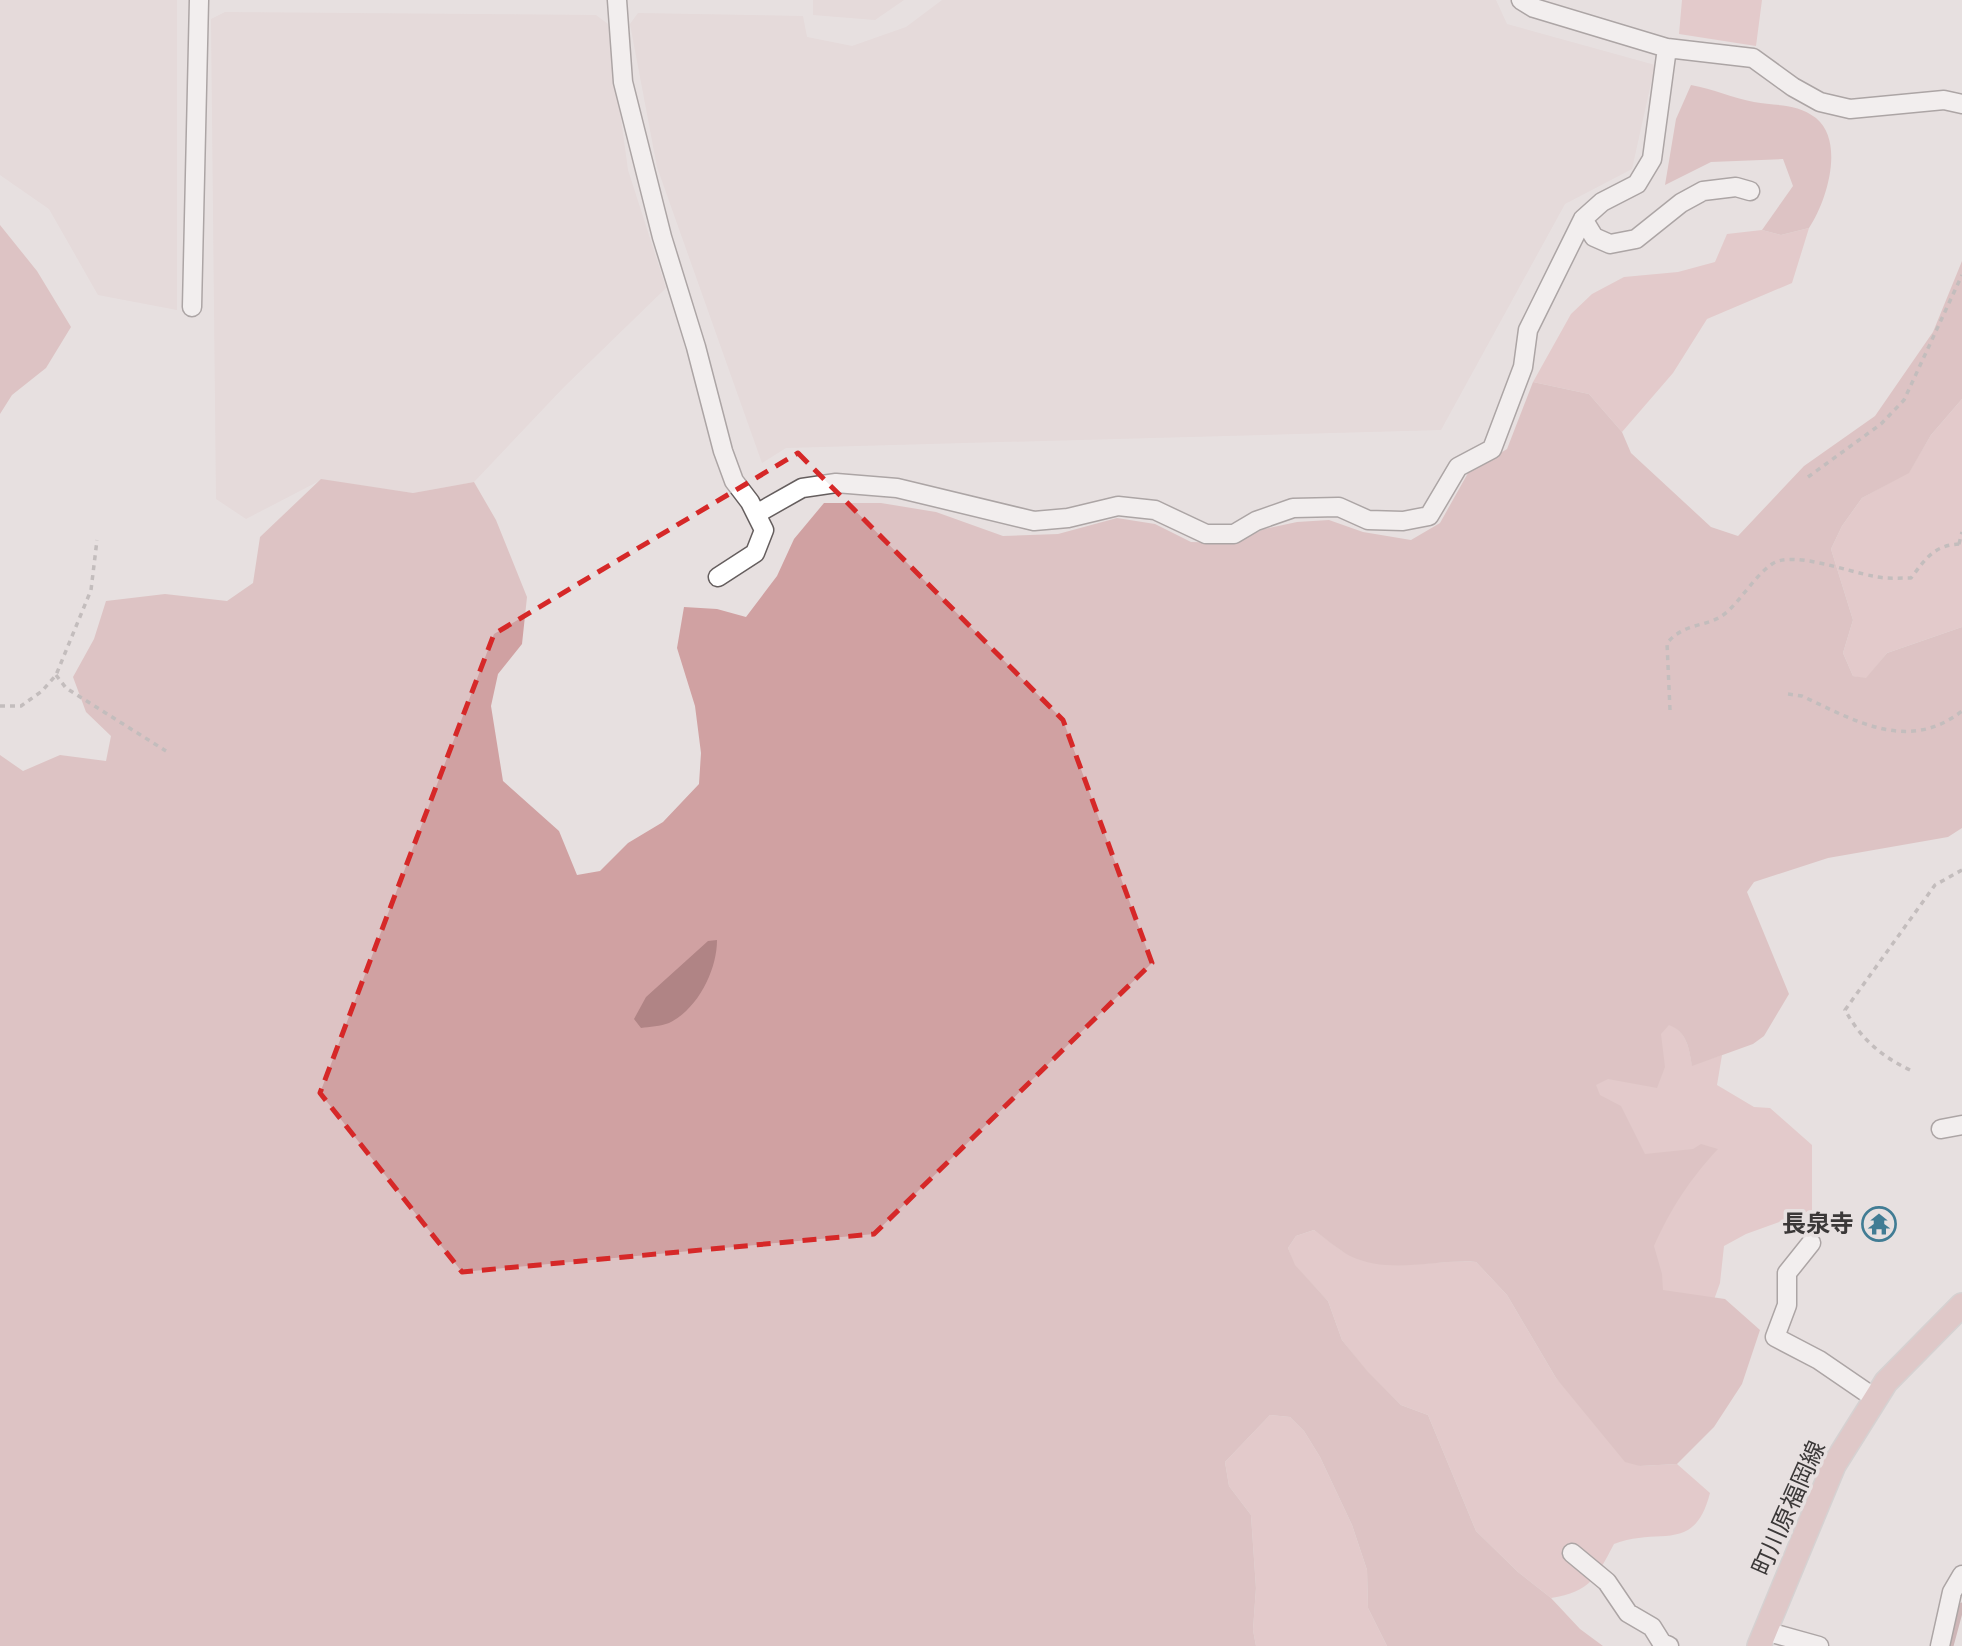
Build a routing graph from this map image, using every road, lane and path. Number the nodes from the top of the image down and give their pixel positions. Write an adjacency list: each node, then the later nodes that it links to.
1 (199, 0): 9 (street)
2 (617, 0): 11 (street)
3 (1521, 0): 4 (street)
4 (1667, 48): 5 (street); 7 (street)
5 (1962, 104)
6 (1750, 191): 7 (street)
7 (1583, 219): 11 (street)
8 (1962, 275): 10 (path)
9 (192, 307)
10 (1808, 477)
11 (756, 514): 15 (street)
12 (1962, 532): 14 (path)
13 (97, 540): 16 (path)
14 (1960, 544): 19 (path)
15 (718, 578)
16 (56, 675): 18 (path); 21 (path)
17 (1788, 694): 20 (path)
18 (0, 706)
19 (1670, 710)
20 (1962, 711)
21 (166, 751)
22 (1962, 870): 23 (path)
23 (1910, 1070)
24 (1962, 1125): 25 (street)
25 (1941, 1129)
26 (1811, 1243): 28 (street)
27 (1962, 1305): 28 (main road, 町川原福岡線)
28 (1876, 1399): 31 (main road, 町川原福岡線)
29 (1572, 1553): 32 (street)
30 (1962, 1576): 34 (street)
31 (1762, 1638): 33 (street)
32 (1669, 1646)
33 (1819, 1646)
34 (1940, 1646)

